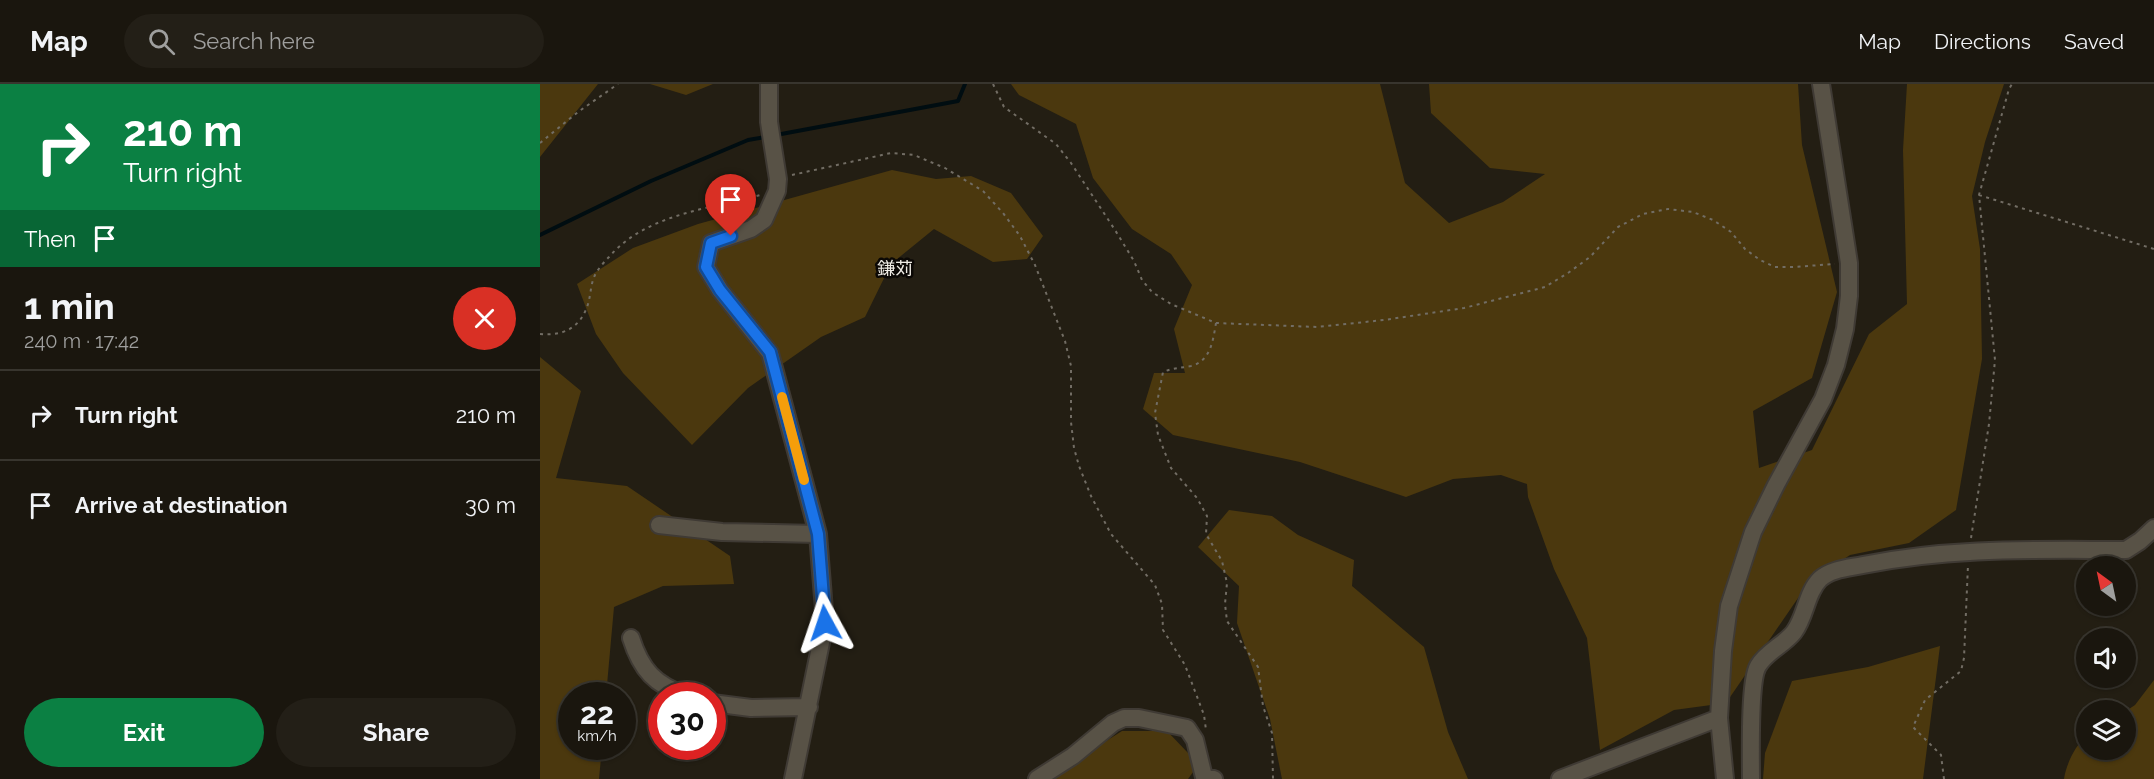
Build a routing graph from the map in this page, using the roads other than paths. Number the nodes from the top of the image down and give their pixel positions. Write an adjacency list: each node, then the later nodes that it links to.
1 (768, 84): 5 (street)
2 (1821, 84): 10 (street)
3 (659, 525): 5 (street)
4 (2154, 528): 16 (street)
5 (818, 534): 9 (street)
6 (632, 638): 7 (street)
7 (658, 682)
8 (726, 705): 9 (street)
9 (809, 707): 11 (street)
10 (1719, 718): 14 (street); 15 (street)
11 (793, 779)
12 (1036, 779): 13 (street)
13 (1215, 779)
14 (1560, 779)
15 (1725, 779)
16 (1751, 779)

